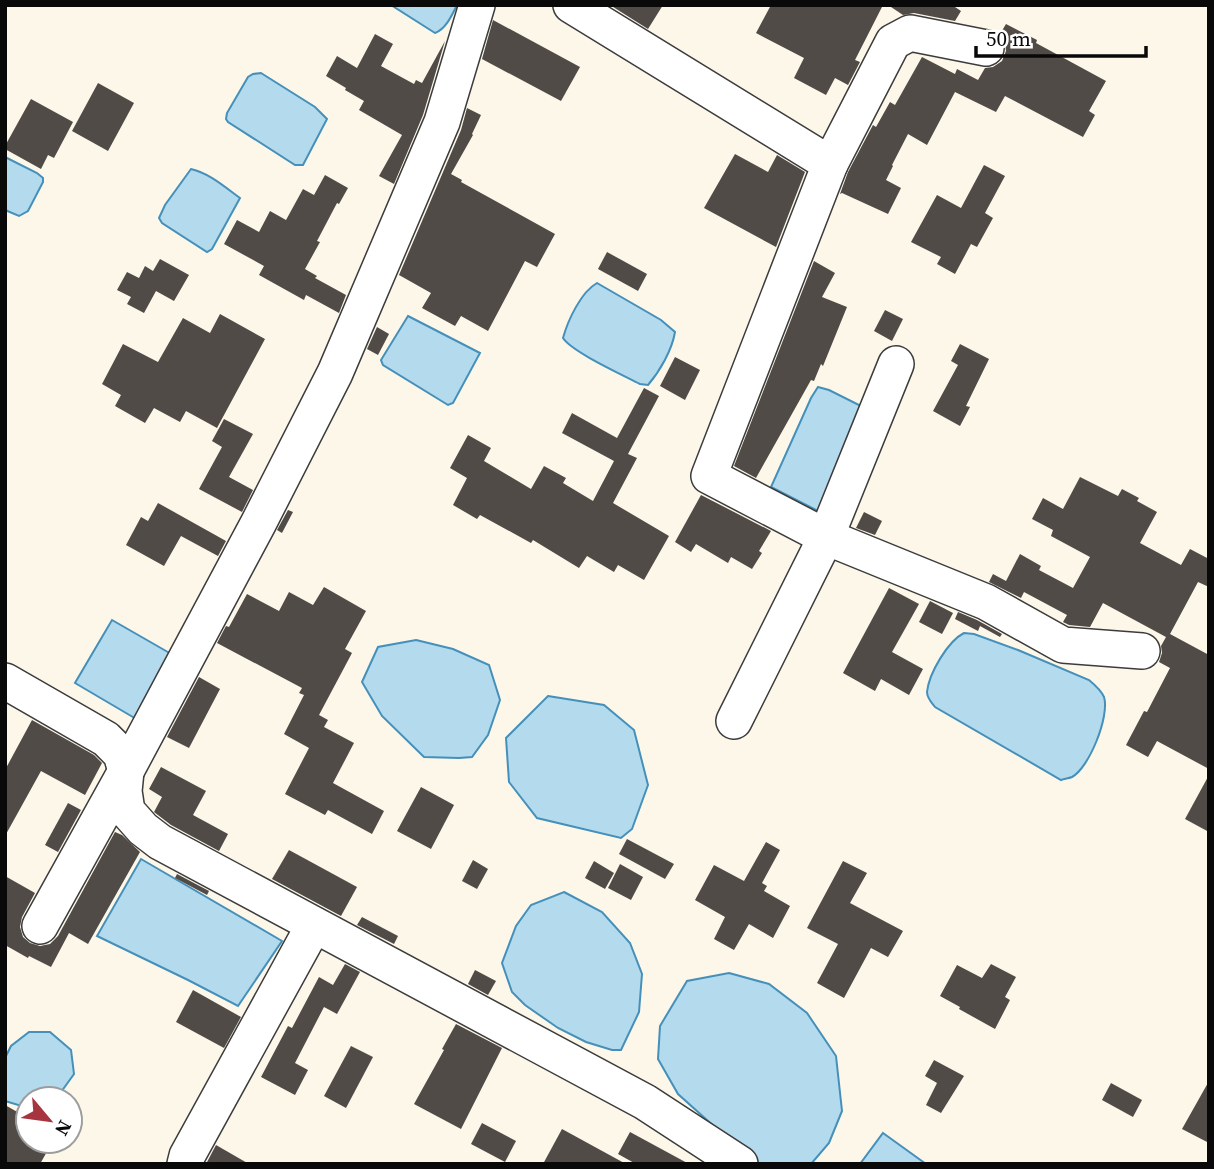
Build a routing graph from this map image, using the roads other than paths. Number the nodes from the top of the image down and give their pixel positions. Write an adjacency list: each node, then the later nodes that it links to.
1 (477, 5): 10 (street)
2 (571, 5): 4 (street)
3 (986, 48): 4 (street)
4 (830, 164): 6 (street)
5 (896, 364): 6 (street)
6 (826, 537): 7 (street); 9 (street)
7 (1142, 651)
8 (5, 681): 10 (street)
9 (734, 721)
10 (126, 771): 11 (street); 12 (street)
11 (314, 925): 13 (street); 14 (street)
12 (40, 926)
13 (185, 1164)
14 (740, 1164)

